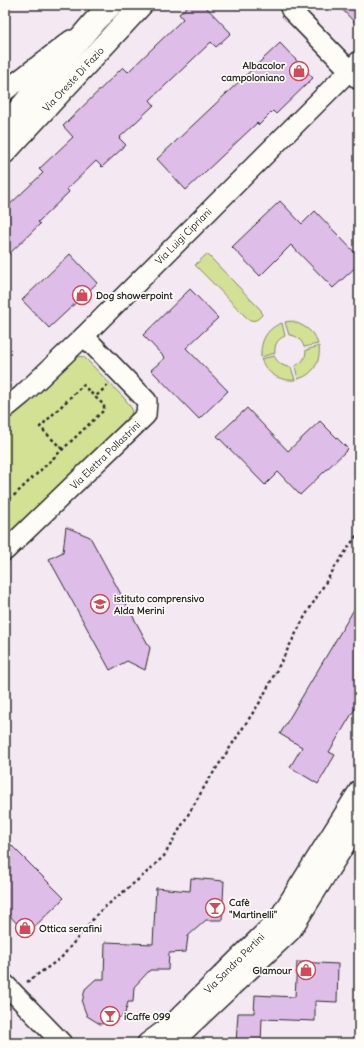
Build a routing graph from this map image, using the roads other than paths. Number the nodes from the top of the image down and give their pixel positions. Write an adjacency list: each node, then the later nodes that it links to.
1 (111, 5): 4 (main road, Via Oreste Di Fazio)
2 (141, 5): 8 (main road, Via Oreste Di Fazio)
3 (287, 7): 5 (street)
4 (94, 22): 6 (street); 7 (main road, Via Oreste Di Fazio)
5 (356, 71): 9 (street, Via Luigi Cipriani)
6 (5, 91)
7 (5, 126)
8 (5, 152)
9 (84, 336): 10 (street, Via Luigi Cipriani); 11 (street, Via Elettra Pollastrini)
10 (5, 409)
11 (5, 551)
12 (359, 790): 16 (street, Via Sandro Pertini)
13 (359, 823): 17 (street, Via Sandro Pertini)
14 (5, 984): 15 (street)
15 (62, 1043)
16 (148, 1043)
17 (172, 1043)

